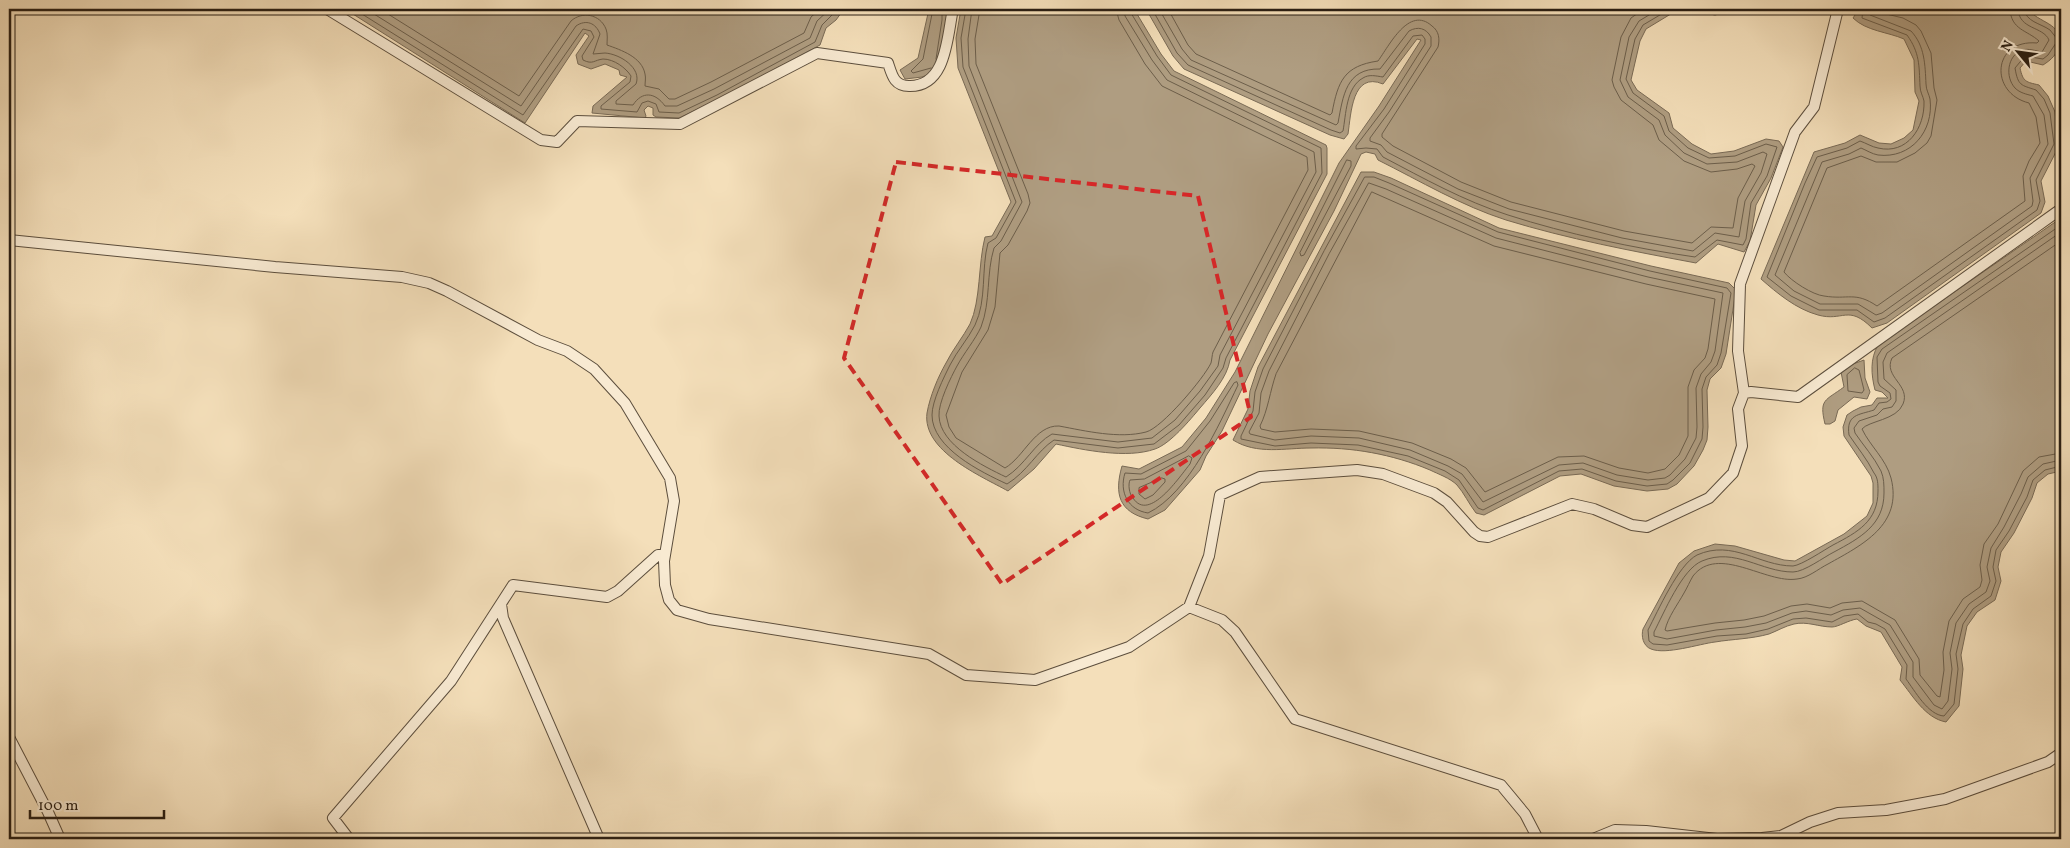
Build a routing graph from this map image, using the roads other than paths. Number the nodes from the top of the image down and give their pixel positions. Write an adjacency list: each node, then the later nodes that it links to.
1 (327, 9): 2 (street)
2 (953, 9)
3 (1838, 9): 6 (street)
4 (2061, 209): 6 (street)
5 (9, 240): 7 (street)
6 (1744, 392): 9 (street)
7 (665, 555): 8 (street); 9 (street)
8 (501, 604): 13 (street); 14 (street)
9 (1189, 607): 15 (street)
10 (9, 737): 12 (street)
11 (2061, 753): 16 (street)
12 (60, 839)
13 (349, 839)
14 (599, 839)
15 (1538, 839)
16 (1593, 839)

